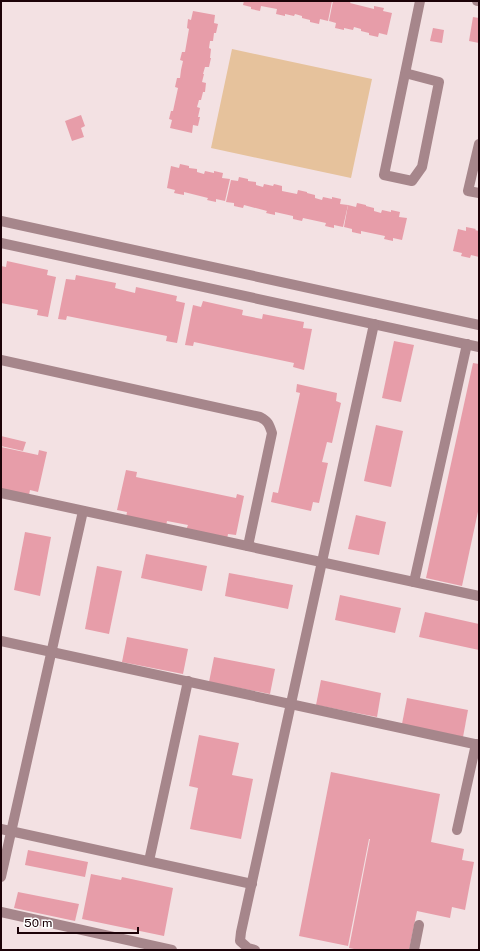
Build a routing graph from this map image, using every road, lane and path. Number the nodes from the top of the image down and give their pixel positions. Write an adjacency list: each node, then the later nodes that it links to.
1 (420, 1): 2 (lane)
2 (405, 73): 2 (lane)
3 (479, 144): 4 (lane)
4 (479, 194)
5 (1, 221): 8 (lane)
6 (1, 243): 7 (lane)
7 (374, 324): 9 (lane); 15 (lane)
8 (479, 324)
9 (467, 344): 10 (lane); 16 (lane)
10 (479, 347)
11 (1, 360): 14 (lane)
12 (1, 493): 13 (lane)
13 (83, 511): 14 (lane); 19 (lane)
14 (248, 546): 15 (lane)
15 (322, 562): 16 (lane); 21 (lane)
16 (414, 582): 17 (lane)
17 (479, 596)
18 (1, 641): 19 (lane)
19 (51, 652): 20 (lane); 25 (lane)
20 (188, 682): 21 (lane); 26 (lane)
21 (291, 704): 22 (lane); 28 (lane)
22 (477, 745): 24 (lane)
23 (1, 829): 25 (lane)
24 (457, 830)
25 (11, 831): 26 (lane); 27 (lane)
26 (149, 861): 28 (lane)
27 (1, 877)
28 (252, 884): 31 (lane)
29 (1, 912): 32 (lane)
30 (419, 925): 33 (lane)
31 (250, 949)
32 (172, 950)
33 (414, 950)

